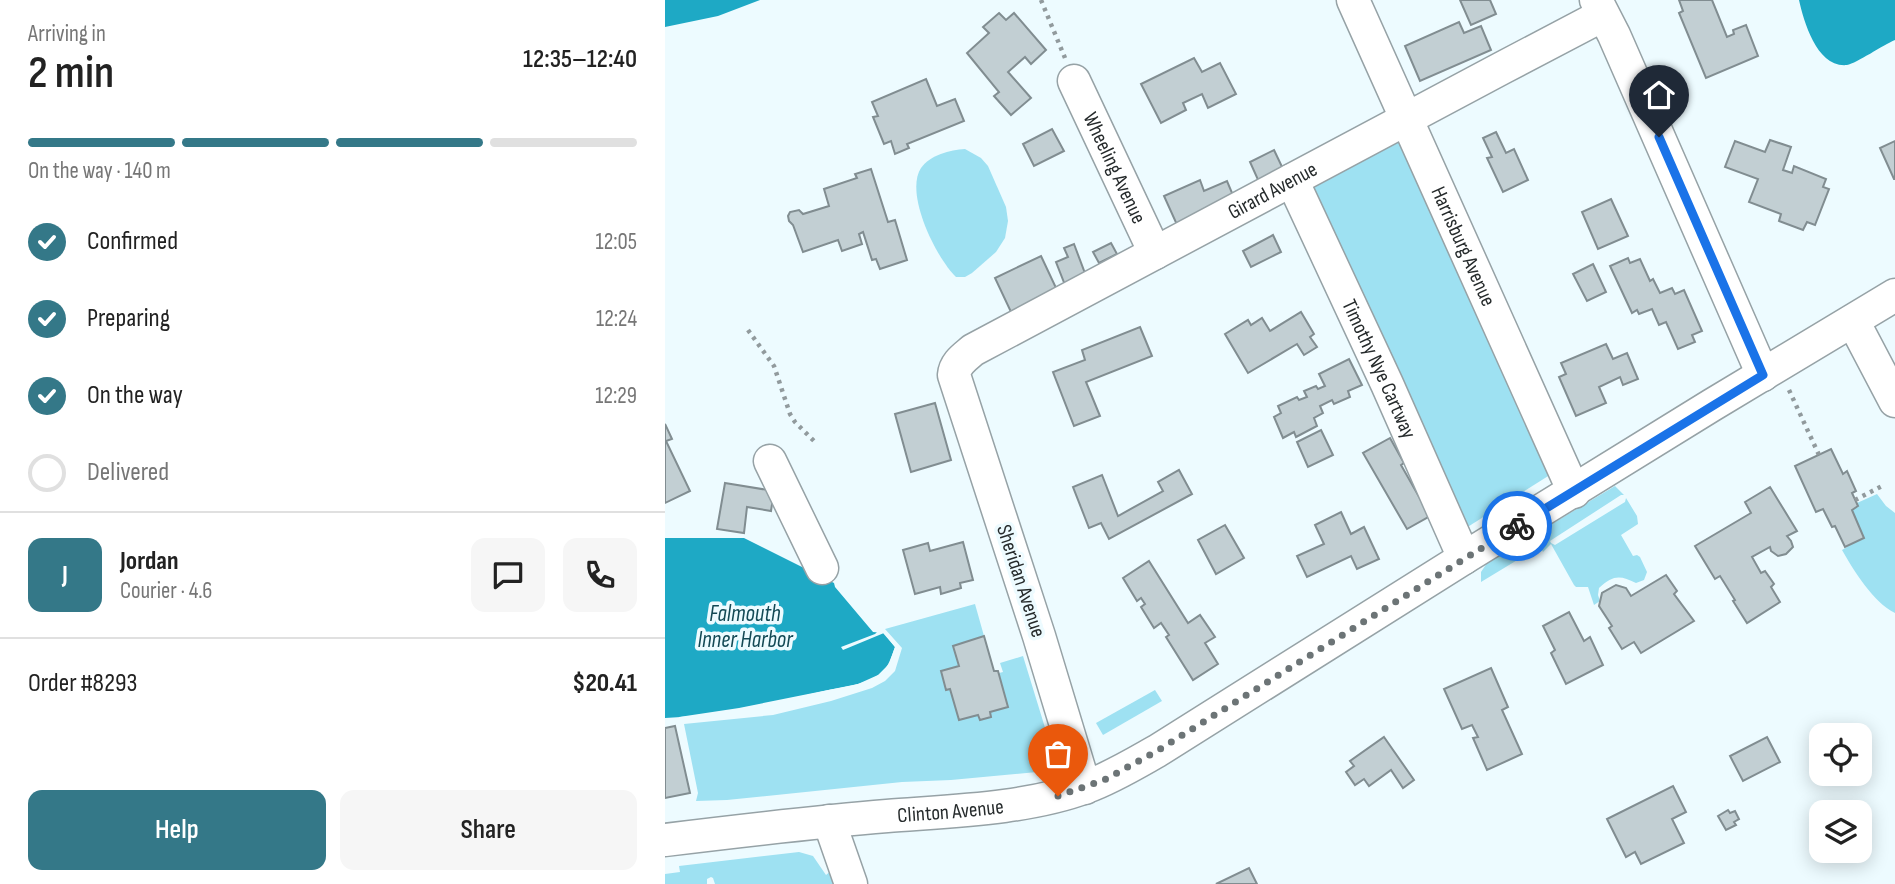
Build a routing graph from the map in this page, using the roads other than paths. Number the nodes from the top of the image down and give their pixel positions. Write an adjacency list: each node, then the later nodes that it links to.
1 (1353, 0): 4 (street, Harrisburg Avenue)
2 (1599, 8): 4 (street, Girard Avenue); 10 (street)
3 (1075, 81): 6 (street, Wheeling Avenue)
4 (1406, 118): 5 (street, Girard Avenue); 13 (street, Harrisburg Avenue)
5 (1293, 180): 6 (street, Girard Avenue); 14 (street, Timothy Nye Cartway)
6 (1155, 253): 9 (street, Girard Avenue)
7 (1895, 295): 8 (street, Clinton Avenue)
8 (1853, 321): 10 (street, Clinton Avenue); 11 (street)
9 (954, 375): 16 (street, Sheridan Avenue)
10 (1776, 382): 13 (street, Clinton Avenue)
11 (1895, 401)
12 (770, 461): 15 (street)
13 (1574, 492): 14 (street, Clinton Avenue)
14 (1464, 558): 16 (street, Clinton Avenue)
15 (822, 568)
16 (1085, 788): 17 (street, Clinton Avenue)
17 (829, 821): 18 (street, Clinton Avenue); 19 (street)
18 (665, 840)
19 (851, 884)

